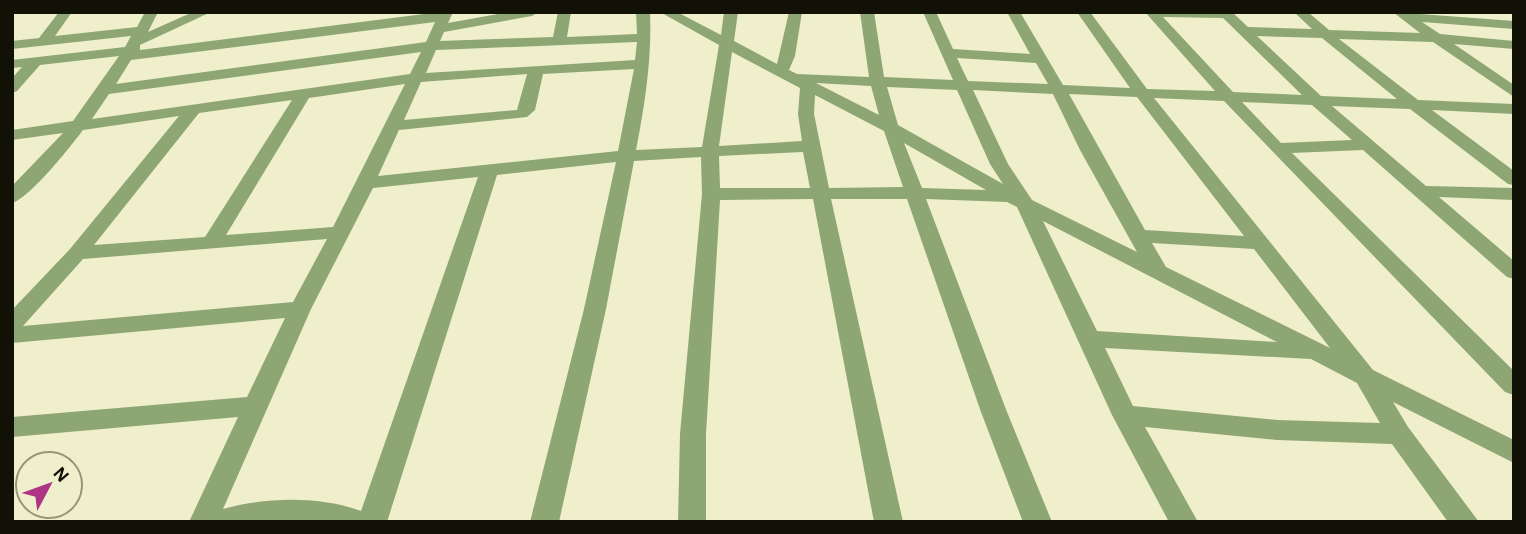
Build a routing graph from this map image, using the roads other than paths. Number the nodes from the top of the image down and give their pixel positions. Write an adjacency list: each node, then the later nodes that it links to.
1 (66, 12): 26 (street)
2 (152, 12): 29 (street)
3 (205, 12): 29 (street)
4 (532, 12): 19 (street)
5 (565, 12): 25 (street)
6 (643, 12): 22 (street)
7 (666, 12): 27 (street)
8 (731, 12): 27 (street)
9 (796, 12): 39 (street)
10 (867, 12): 40 (street)
11 (929, 12): 31 (street)
12 (1013, 12): 32 (street)
13 (1083, 12): 48 (street)
14 (1300, 12): 21 (street)
15 (1152, 13): 16 (street); 50 (street)
16 (1225, 13): 20 (street)
17 (1403, 15): 18 (street); 23 (street)
18 (1514, 25)
19 (440, 26): 25 (street); 29 (street); 38 (street); 46 (street)
20 (1241, 31): 21 (street); 51 (street)
21 (1323, 33): 23 (street); 52 (street)
22 (644, 38): 24 (street); 35 (street)
23 (1438, 38): 30 (street); 41 (street)
24 (593, 40): 25 (street); 36 (street)
25 (559, 41)
26 (43, 42): 28 (street); 29 (street)
27 (725, 43): 39 (street); 62 (street)
28 (12, 45)
29 (135, 45): 33 (street); 46 (street)
30 (1514, 45)
31 (948, 53): 32 (street); 43 (street)
32 (1041, 59): 45 (street)
33 (36, 61): 34 (street); 44 (street)
34 (12, 64)
35 (642, 64): 36 (street); 63 (street)
36 (591, 67): 37 (street)
37 (536, 70): 38 (street); 56 (street)
38 (416, 78): 49 (street); 56 (street)
39 (794, 78): 40 (street); 57 (street); 60 (street)
40 (877, 80): 43 (street); 57 (street)
41 (1497, 80): 42 (street); 47 (street)
42 (1514, 82)
43 (964, 84): 45 (street); 73 (street)
44 (12, 88)
45 (1059, 89): 48 (street); 75 (street)
46 (106, 90): 55 (street)
47 (1514, 92)
48 (1142, 93): 50 (street); 77 (street)
49 (303, 95): 53 (street); 76 (street)
50 (1228, 97): 51 (street); 61 (street)
51 (1318, 102): 52 (street); 59 (street)
52 (1415, 105): 54 (street); 65 (street)
53 (194, 109): 55 (street); 78 (street)
54 (1514, 109)
55 (80, 126): 58 (street); 72 (street)
56 (393, 126): 66 (street)
57 (893, 129): 69 (street); 73 (street)
58 (12, 135)
59 (1367, 145): 61 (street); 67 (street)
60 (811, 146): 62 (street); 68 (street)
61 (1277, 148): 87 (street)
62 (710, 151): 63 (street); 70 (street)
63 (625, 156): 64 (street); 97 (street)
64 (490, 169): 66 (street); 96 (street)
65 (1514, 180)
66 (366, 183): 74 (street)
67 (1420, 191): 71 (street); 79 (street)
68 (822, 193): 69 (street); 70 (street); 99 (street)
69 (914, 193): 73 (street); 100 (street)
70 (711, 194): 98 (street)
71 (1514, 194)
72 (12, 197)
73 (1018, 200): 80 (street); 84 (street)
74 (340, 232): 76 (street); 81 (street)
75 (1138, 236): 77 (street); 80 (street)
76 (211, 243): 78 (street)
77 (1260, 243): 86 (street)
78 (77, 253): 82 (street)
79 (1514, 272)
80 (1160, 273): 85 (street)
81 (300, 309): 83 (street); 88 (street)
82 (12, 324)
83 (12, 335)
84 (1089, 339): 85 (street); 89 (street)
85 (1313, 352): 86 (street)
86 (1367, 379): 91 (street); 92 (street)
87 (1514, 386)
88 (256, 406): 90 (street); 93 (street)
89 (1125, 415): 91 (street); 101 (street)
90 (12, 427)
91 (1399, 434): 102 (street)
92 (1514, 452)
93 (203, 522)
94 (221, 522): 95 (street)
95 (356, 522)
96 (372, 522)
97 (544, 522)
98 (692, 522)
99 (889, 522)
100 (1038, 522)
101 (1184, 522)
102 (1465, 522)

